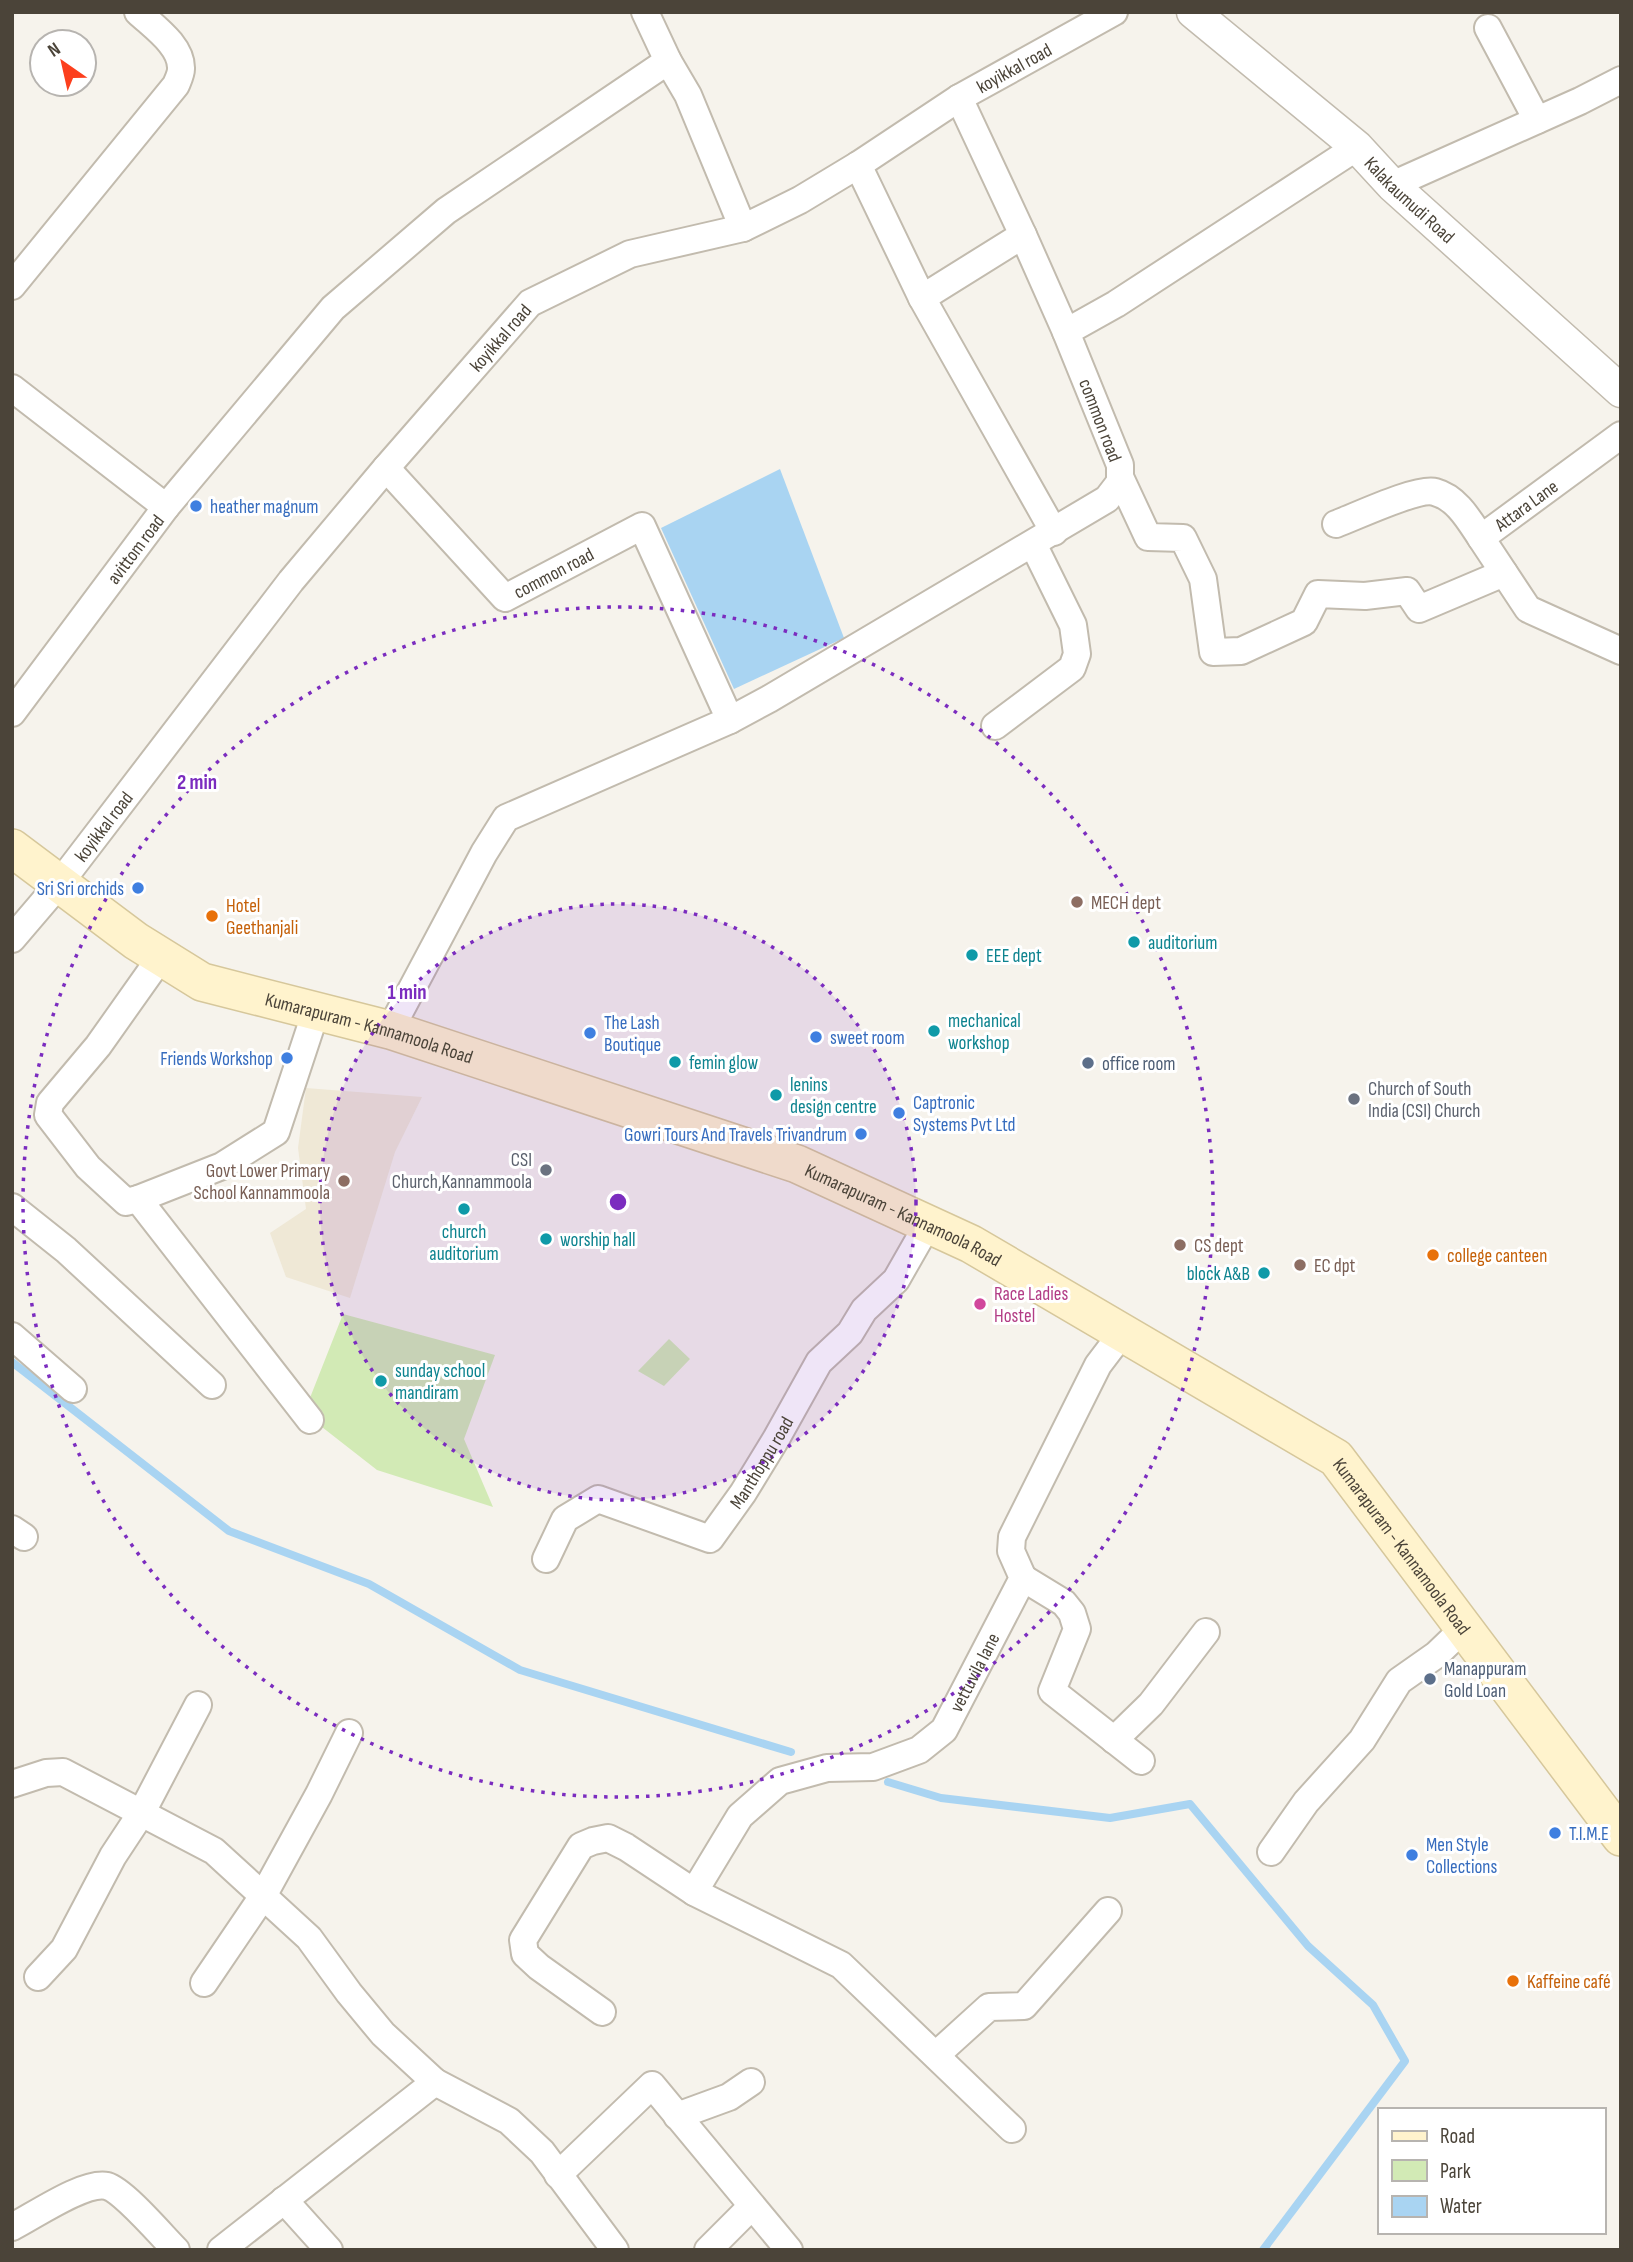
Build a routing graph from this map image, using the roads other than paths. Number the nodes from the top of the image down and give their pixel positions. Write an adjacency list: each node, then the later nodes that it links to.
1 (138, 12): 15 (street)
2 (645, 12): 6 (street)
3 (1114, 12): 8 (street, koyikkal road)
4 (1193, 12): 10 (street, Kalakaumudi Road)
5 (1488, 28): 9 (street)
6 (668, 61): 13 (street); 23 (street)
7 (1621, 80): 9 (street)
8 (959, 98): 11 (street, koyikkal road); 14 (street)
9 (1537, 120): 12 (street)
10 (1357, 147): 12 (street, Kalakaumudi Road); 17 (street)
11 (858, 165): 13 (street, koyikkal road); 16 (street)
12 (1392, 185): 19 (street, Kalakaumudi Road)
13 (743, 228): 21 (street, koyikkal road)
14 (1023, 234): 16 (street); 17 (street, common road)
15 (12, 286)
16 (922, 298): 25 (street)
17 (1066, 332): 22 (street, common road)
18 (12, 388): 23 (street, avittom road)
19 (1621, 391)
20 (1621, 435): 26 (street, Attara Lane)
21 (386, 468): 30 (street, common road); 33 (street, koyikkal road)
22 (1120, 477): 25 (street, common road); 27 (street)
23 (166, 507): 29 (street, avittom road)
24 (1336, 524): 26 (street)
25 (1044, 538): 30 (street, common road); 31 (street)
26 (1481, 538): 27 (street, Attara Lane)
27 (1504, 573): 28 (street, Attara Lane)
28 (1621, 651)
29 (12, 713)
30 (730, 720): 37 (street, common road)
31 (995, 726)
32 (12, 848): 33 (main road, Kumarapuram - Kannamoola Road)
33 (59, 884): 34 (street, koyikkal road); 35 (main road, Kumarapuram - Kannamoola Road)
34 (12, 939)
35 (161, 957): 36 (main road, Kumarapuram - Kannamoola Road); 38 (street)
36 (316, 1011): 37 (main road, Kumarapuram - Kannamoola Road); 38 (street)
37 (390, 1031): 40 (main road, Kumarapuram - Kannamoola Road)
38 (138, 1199): 45 (street)
39 (12, 1207): 43 (street)
40 (928, 1224): 41 (main road, Kumarapuram - Kannamoola Road); 46 (street, Manthoppu road)
41 (1123, 1332): 47 (street); 48 (main road, Kumarapuram - Kannamoola Road)
42 (12, 1336): 44 (street)
43 (212, 1385)
44 (73, 1389)
45 (310, 1420)
46 (546, 1559)
47 (1023, 1577): 52 (street); 58 (street, vettuvila lane)
48 (1463, 1629): 56 (main road, Kumarapuram - Kannamoola Road); 57 (street)
49 (1206, 1633): 52 (street)
50 (198, 1704): 55 (street)
51 (349, 1733): 59 (street)
52 (1114, 1740): 53 (street)
53 (1141, 1761)
54 (12, 1784): 55 (street)
55 (142, 1812): 59 (street); 61 (street)
56 (1621, 1837)
57 (1272, 1852)
58 (694, 1892): 63 (street); 64 (street)
59 (263, 1896): 62 (street); 65 (street)
60 (1108, 1911): 64 (street)
61 (38, 1977)
62 (204, 1983)
63 (602, 2012)
64 (936, 2056): 68 (street)
65 (435, 2081): 69 (street); 70 (street)
66 (751, 2082): 67 (street)
67 (677, 2116): 69 (street); 71 (street)
68 (1012, 2129)
69 (558, 2175): 76 (street)
70 (284, 2200): 74 (street); 75 (street)
71 (752, 2206): 77 (street); 78 (street)
72 (12, 2227): 73 (street)
73 (176, 2250)
74 (221, 2250)
75 (329, 2250)
76 (615, 2250)
77 (708, 2250)
78 (789, 2250)

